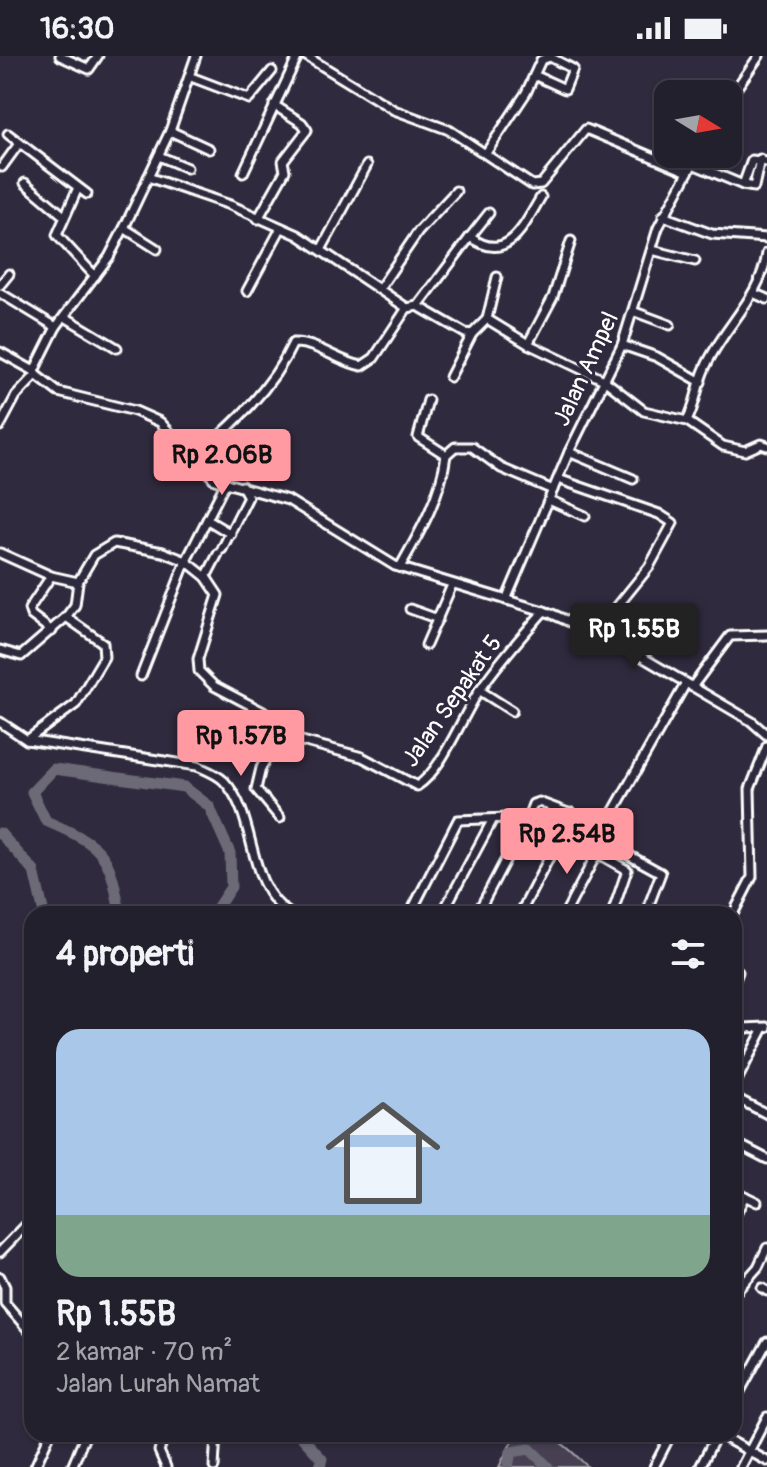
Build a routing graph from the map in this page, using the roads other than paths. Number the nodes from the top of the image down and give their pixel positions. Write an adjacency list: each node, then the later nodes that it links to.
1 (60, 56): 2 (street)
2 (98, 56)
3 (196, 56): 9 (street)
4 (298, 56): 11 (street)
5 (306, 56): 16 (street)
6 (759, 56): 10 (street)
7 (272, 71): 9 (street)
8 (534, 75): 8 (street); 16 (street)
9 (191, 77): 12 (street)
10 (742, 80)
11 (274, 105): 25 (street); 35 (street)
12 (170, 131): 15 (street); 17 (street)
13 (8, 134): 14 (street)
14 (18, 145): 20 (street); 28 (street)
15 (209, 149)
16 (486, 153): 24 (street)
17 (159, 156): 21 (street); 26 (street)
18 (764, 161): 23 (street)
19 (367, 165): 41 (street)
20 (2, 167)
21 (187, 168)
22 (690, 168): 24 (street, Jalan Ampel)
23 (703, 168)
24 (688, 172): 34 (street, Jalan Ampel)
25 (243, 173)
26 (148, 177): 35 (street); 36 (street)
27 (25, 183): 33 (street)
28 (77, 190): 30 (street); 33 (street)
29 (456, 191): 50 (street)
30 (87, 194)
31 (541, 197): 38 (street)
32 (489, 213): 38 (street)
33 (64, 216): 47 (street)
34 (663, 216): 39 (street); 43 (street, Jalan Ampel)
35 (258, 219): 37 (street)
36 (124, 228): 42 (street); 47 (street)
37 (281, 228): 41 (street); 51 (street)
38 (470, 237): 55 (street)
39 (767, 238)
40 (571, 241): 63 (street)
41 (322, 248): 50 (street)
42 (157, 249)
43 (652, 250): 45 (street); 57 (street, Jalan Ampel)
44 (767, 253): 53 (street)
45 (695, 261)
46 (9, 274): 49 (street)
47 (95, 276): 58 (street)
48 (497, 277): 59 (street)
49 (0, 285)
50 (380, 288): 56 (street)
51 (247, 291)
52 (0, 293): 61 (street)
53 (753, 293): 54 (street); 70 (street)
54 (767, 299)
55 (418, 306): 56 (street); 62 (street)
56 (407, 308): 77 (street)
57 (635, 312): 60 (street); 64 (street, Jalan Ampel)
58 (65, 317): 61 (street); 65 (street)
59 (487, 319): 62 (street); 63 (street)
60 (670, 325)
61 (56, 327): 67 (street)
62 (472, 334): 68 (street)
63 (528, 344): 69 (street)
64 (622, 345): 69 (street, Jalan Ampel); 70 (street)
65 (117, 348)
66 (0, 352): 67 (street)
67 (35, 373): 73 (street); 77 (street)
68 (450, 377)
69 (604, 380): 72 (street); 75 (street, Jalan Ampel)
70 (701, 382): 72 (street)
71 (428, 400): 76 (street)
72 (687, 421): 74 (street)
73 (0, 426)
74 (767, 446)
75 (569, 452): 78 (street, Jalan Ampel); 79 (street)
76 (446, 455): 82 (street); 89 (street)
77 (194, 458): 80 (street)
78 (558, 479): 82 (street, Jalan Ampel); 100 (street)
79 (633, 479)
80 (226, 482): 81 (street); 88 (street)
81 (242, 486): 86 (street); 89 (street)
82 (553, 490): 83 (street, Jalan Ampel)
83 (549, 500): 84 (street); 94 (street, Jalan Ampel)
84 (585, 516)
85 (211, 522): 86 (street)
86 (231, 534): 91 (street)
87 (0, 553): 90 (street)
88 (186, 561): 91 (street); 92 (street); 104 (street)
89 (400, 567): 93 (street)
90 (51, 576): 92 (street); 99 (street)
91 (206, 577): 109 (street, Jalan Sepakat 5)
92 (78, 582): 97 (street)
93 (452, 585): 94 (street); 98 (street)
94 (506, 600): 96 (street)
95 (410, 609): 98 (street)
96 (544, 611): 100 (street); 106 (street, Jalan Sepakat 5)
97 (66, 617): 99 (street); 111 (street)
98 (438, 619): 102 (street)
99 (52, 631): 103 (street)
100 (595, 634): 105 (street)
101 (767, 635): 105 (street)
102 (426, 645)
103 (0, 650)
104 (141, 676)
105 (689, 685): 110 (street); 125 (street)
106 (479, 690): 107 (street); 109 (street, Jalan Sepakat 5)
107 (512, 711)
108 (0, 722): 111 (street)
109 (281, 732): 115 (street)
110 (767, 735)
111 (27, 740): 118 (street)
112 (767, 746): 126 (street)
113 (572, 813): 114 (street); 117 (street); 122 (street)
114 (528, 817): 116 (street); 121 (street)
115 (280, 818)
116 (493, 819): 119 (street); 120 (street)
117 (597, 853): 123 (street); 124 (street)
118 (282, 906)
119 (414, 906)
120 (446, 906)
121 (481, 906)
122 (524, 906)
123 (569, 906)
124 (615, 906)
125 (650, 906)
126 (737, 906)
127 (766, 1027): 128 (street); 130 (street)
128 (744, 1028): 129 (street)
129 (742, 1032)
130 (742, 1071)
131 (742, 1100): 132 (street)
132 (766, 1110)
133 (742, 1146): 134 (street)
134 (767, 1159)
135 (742, 1195): 136 (street)
136 (745, 1196): 137 (street); 138 (street)
137 (742, 1202)
138 (757, 1202)
139 (24, 1227): 141 (street)
140 (767, 1248): 143 (street)
141 (0, 1252)
142 (0, 1277): 144 (street)
143 (742, 1285)
144 (24, 1325)
145 (767, 1342): 146 (street)
146 (742, 1387)
147 (767, 1417): 155 (street)
148 (46, 1442): 157 (street)
149 (83, 1442): 158 (street)
150 (162, 1442): 159 (street)
151 (216, 1442): 160 (street)
152 (667, 1442): 161 (street)
153 (714, 1442): 162 (street)
154 (733, 1442): 155 (street)
155 (749, 1451): 156 (street); 163 (street)
156 (767, 1461)
157 (35, 1467)
158 (72, 1467)
159 (166, 1467)
160 (214, 1467)
161 (654, 1467)
162 (700, 1467)
163 (741, 1467)

